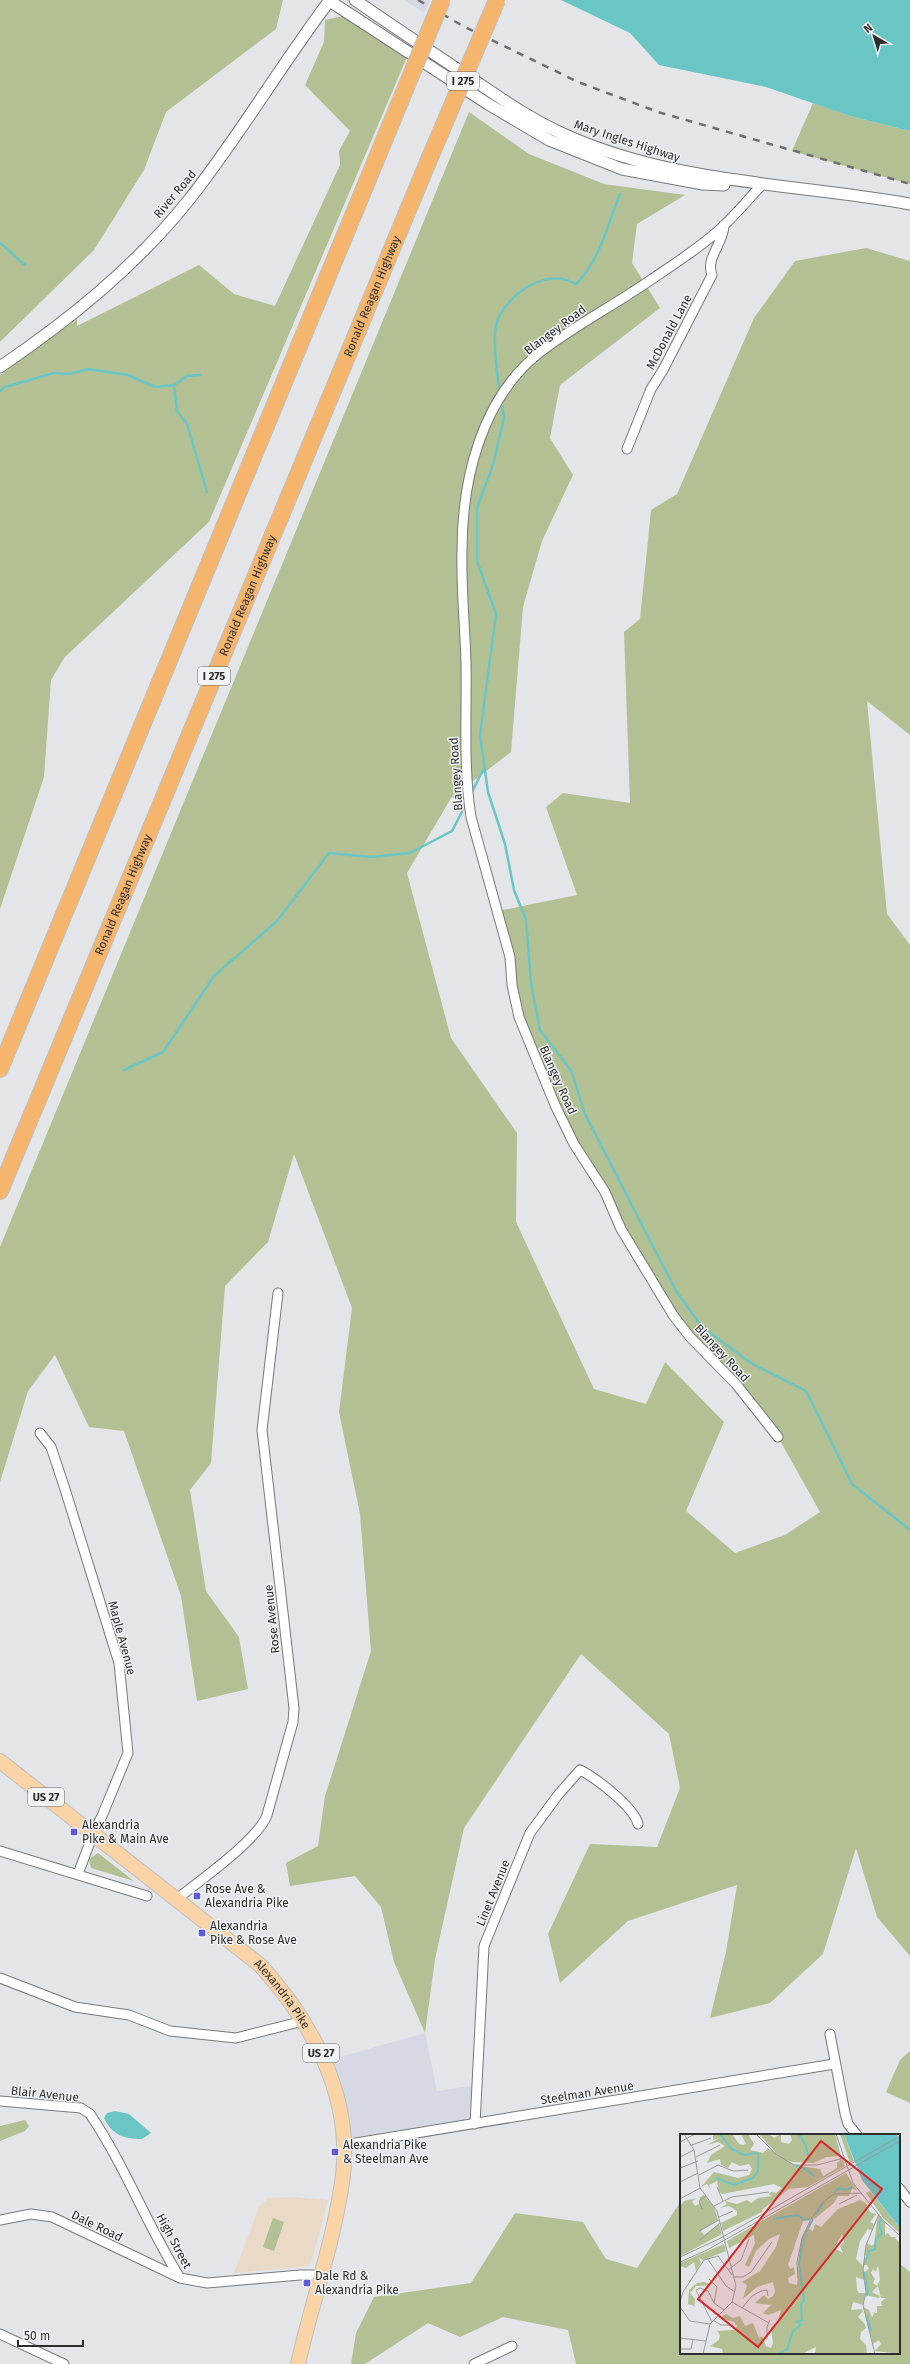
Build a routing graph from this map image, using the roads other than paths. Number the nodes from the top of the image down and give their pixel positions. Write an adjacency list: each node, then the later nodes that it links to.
1 (329, 0): 5 (street, Mary Ingles Highway); 8 (street, River Road)
2 (355, 0): 5 (street, Mary Ingles Highway)
3 (442, 0): 10 (highway, bridge)
4 (497, 0): 11 (highway, Ronald Reagan Highway / I 275, bridge)
5 (763, 184): 6 (street, Mary Ingles Highway); 7 (street, Blangey Road)
6 (910, 204)
7 (724, 225): 9 (street, McDonald Lane); 14 (street, Blangey Road)
8 (0, 367)
9 (627, 449)
10 (0, 1069)
11 (0, 1191)
12 (278, 1293): 21 (street, Rose Avenue)
13 (40, 1433): 17 (street, Maple Avenue)
14 (778, 1437)
15 (0, 1761): 17 (main road, Alexandria Pike / US 27)
16 (638, 1824): 27 (street, Linet Avenue)
17 (93, 1834): 19 (street, Maple Avenue); 21 (main road, Alexandria Pike / US 27)
18 (0, 1851): 19 (street)
19 (78, 1874): 20 (street)
20 (147, 1896)
21 (177, 1899): 23 (main road, Alexandria Pike / US 27)
22 (0, 1978): 23 (street)
23 (303, 2021): 30 (main road, Alexandria Pike / US 27)
24 (830, 2034): 25 (street)
25 (834, 2064): 27 (street, Steelman Avenue); 29 (street)
26 (0, 2101): 28 (street, Blair Avenue)
27 (475, 2124): 30 (street, Steelman Avenue)
28 (101, 2132): 35 (street, High Street)
29 (856, 2134)
30 (344, 2145): 34 (main road, Alexandria Pike / US 27)
31 (900, 2189): 32 (street)
32 (910, 2202)
33 (0, 2220): 35 (street, Dale Road)
34 (321, 2275): 35 (street, High Street); 39 (main road, Alexandria Pike / US 27)
35 (180, 2278)
36 (0, 2334): 38 (street)
37 (512, 2346): 40 (street)
38 (64, 2364)
39 (298, 2364)
40 (474, 2364)

